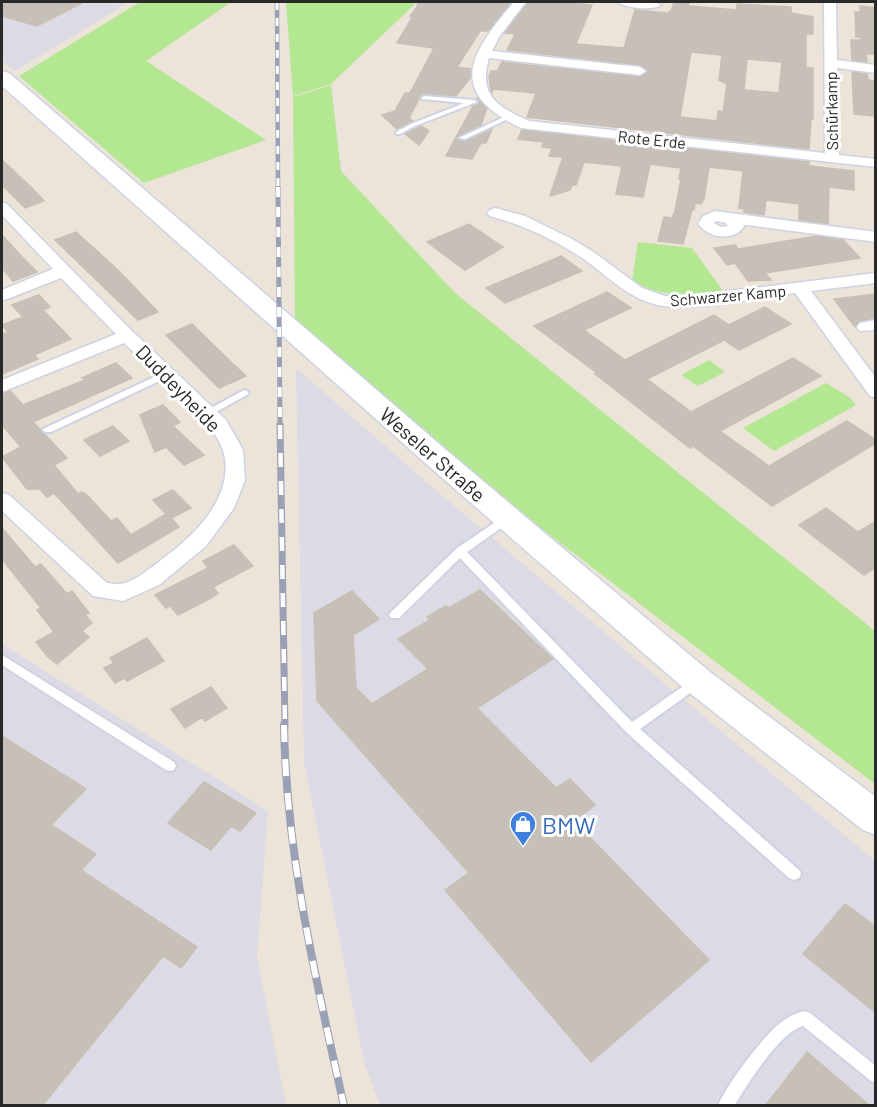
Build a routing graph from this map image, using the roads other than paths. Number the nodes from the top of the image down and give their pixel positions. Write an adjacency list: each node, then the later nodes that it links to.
1 (520, 2): 5 (street)
2 (623, 2): 4 (street)
3 (830, 2): 6 (street, Schürkamp)
4 (655, 5)
5 (484, 54): 8 (street); 11 (street)
6 (831, 63): 7 (street, Schürkamp); 15 (street, Schürkamp)
7 (876, 69)
8 (640, 71)
9 (4, 81): 33 (main road, Weseler Straße)
10 (424, 98): 11 (lane)
11 (480, 101): 12 (street, Rote Erde); 13 (lane)
12 (506, 118): 14 (lane); 15 (street, Rote Erde)
13 (398, 133)
14 (463, 138)
15 (832, 159): 16 (street, Rote Erde)
16 (876, 163)
17 (2, 207): 21 (street, Duddeyheide)
18 (495, 213): 23 (street, Schwarzer Kamp)
19 (735, 221): 20 (street)
20 (876, 237)
21 (63, 271): 24 (street); 25 (street, Duddeyheide)
22 (876, 278): 23 (street, Schwarzer Kamp)
23 (800, 288): 28 (street)
24 (2, 296)
25 (127, 336): 26 (street, Duddeyheide); 27 (street, Duddeyheide)
26 (167, 374): 30 (street, Duddeyheide); 31 (lane)
27 (2, 386)
28 (876, 392)
29 (244, 393): 30 (lane)
30 (207, 412): 32 (street, Duddeyheide)
31 (48, 430)
32 (2, 500)
33 (507, 518): 34 (lane); 37 (main road, Weseler Straße)
34 (460, 552): 35 (lane); 38 (lane)
35 (395, 615)
36 (2, 660): 39 (lane)
37 (698, 681): 38 (lane); 40 (main road, Weseler Straße)
38 (632, 729): 41 (lane)
39 (170, 766)
40 (876, 819)
41 (794, 874)
42 (876, 1076): 43 (lane)
43 (725, 1106)

